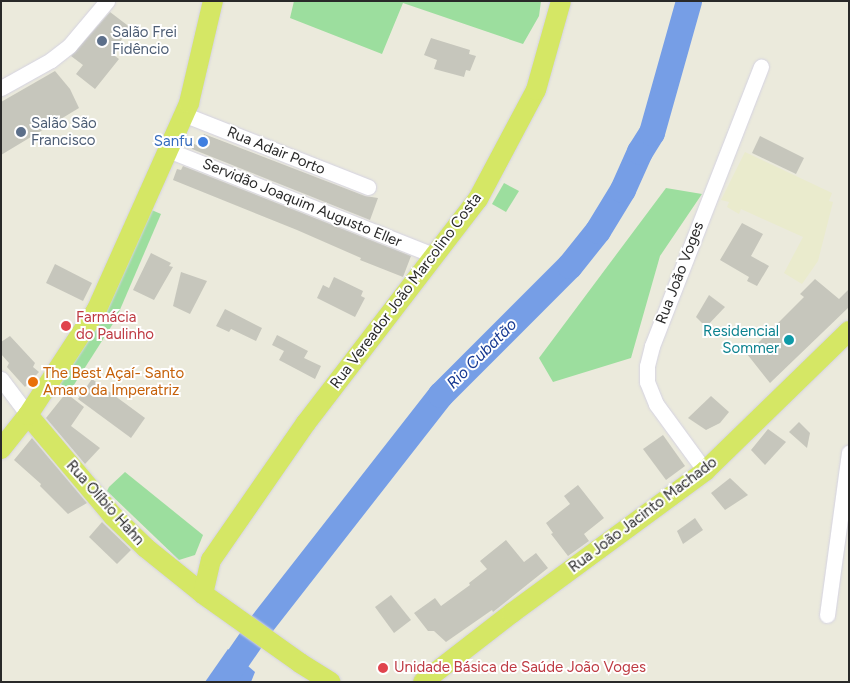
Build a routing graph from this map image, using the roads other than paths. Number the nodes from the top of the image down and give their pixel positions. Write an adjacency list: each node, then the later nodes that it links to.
1 (106, 1): 5 (street)
2 (213, 1): 6 (main road)
3 (561, 1): 9 (main road, Rua Vereador João Marcolino Costa)
4 (761, 66): 15 (street, Rua João Voges)
5 (1, 88)
6 (184, 114): 7 (main road); 8 (street, Rua Adair Porto)
7 (168, 150): 9 (street, Servidão Joaquim Augusto Eller); 12 (main road)
8 (368, 187)
9 (436, 256): 16 (main road, Rua Vereador João Marcolino Costa)
10 (849, 332): 15 (main road, Rua João Jacinto Machado)
11 (1, 379): 12 (street)
12 (28, 415): 13 (main road); 17 (main road, Rua Olíbio Hahn)
13 (1, 449)
14 (849, 452): 19 (street)
15 (705, 471): 21 (main road, Rua João Jacinto Machado)
16 (211, 560): 17 (main road, Rua Vereador João Marcolino Costa); 18 (main road, Rua Vereador João Marcolino Costa)
17 (179, 576): 18 (main road, Rua Olíbio Hahn)
18 (209, 597): 20 (main road, Rua Olíbio Hahn)
19 (826, 615)
20 (331, 682)
21 (423, 682)

